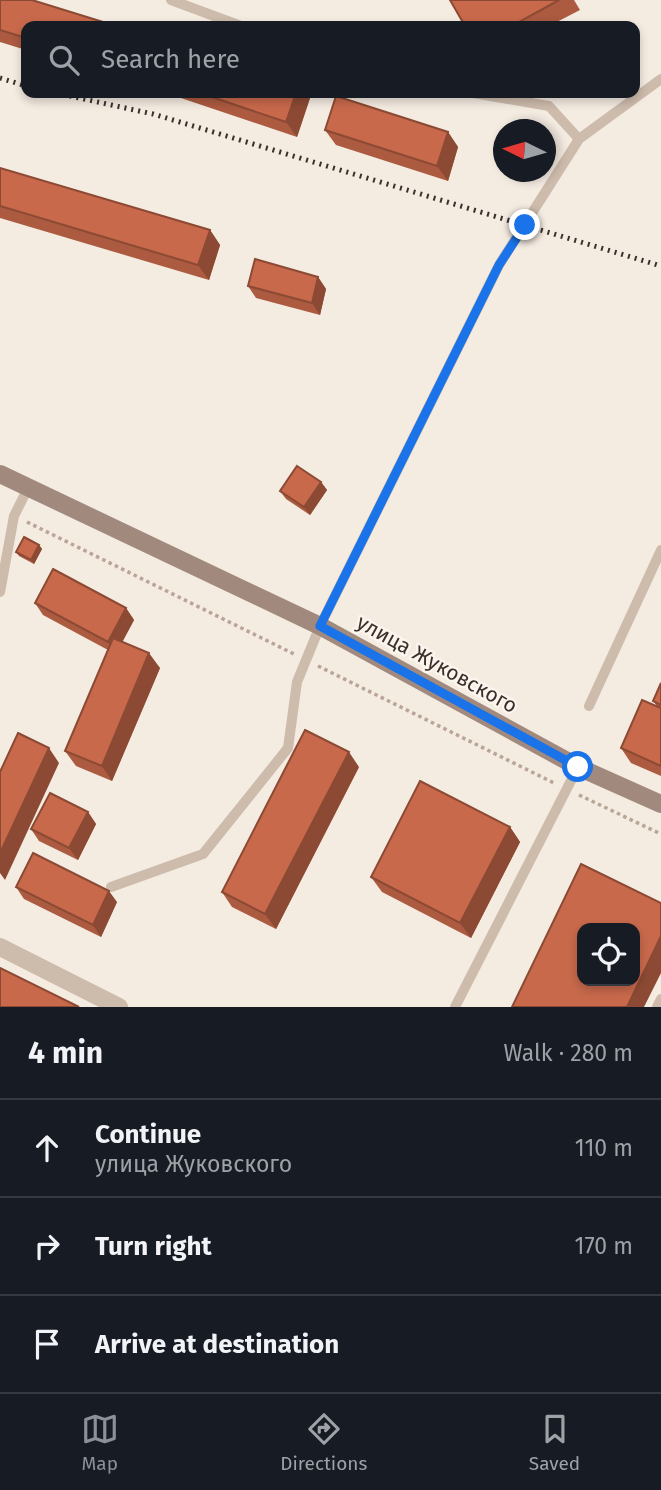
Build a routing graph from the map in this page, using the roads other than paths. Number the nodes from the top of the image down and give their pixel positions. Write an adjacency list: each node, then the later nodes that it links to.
1 (172, 0): 2 (lane)
2 (228, 21)
3 (661, 79): 4 (lane)
4 (640, 94)
5 (502, 98): 7 (lane)
6 (635, 98): 7 (lane)
7 (579, 139): 12 (lane)
8 (0, 474): 9 (main road, улица Жуковского)
9 (28, 488): 11 (lane); 12 (main road, улица Жуковского)
10 (661, 550): 13 (lane)
11 (0, 592)
12 (320, 626): 14 (main road, улица Жуковского); 16 (lane)
13 (589, 706)
14 (578, 767): 15 (main road, улица Жуковского); 20 (lane)
15 (661, 804)
16 (111, 887)
17 (0, 947): 19 (street)
18 (661, 999): 21 (lane)
19 (119, 1007)
20 (455, 1007)
21 (657, 1007)

